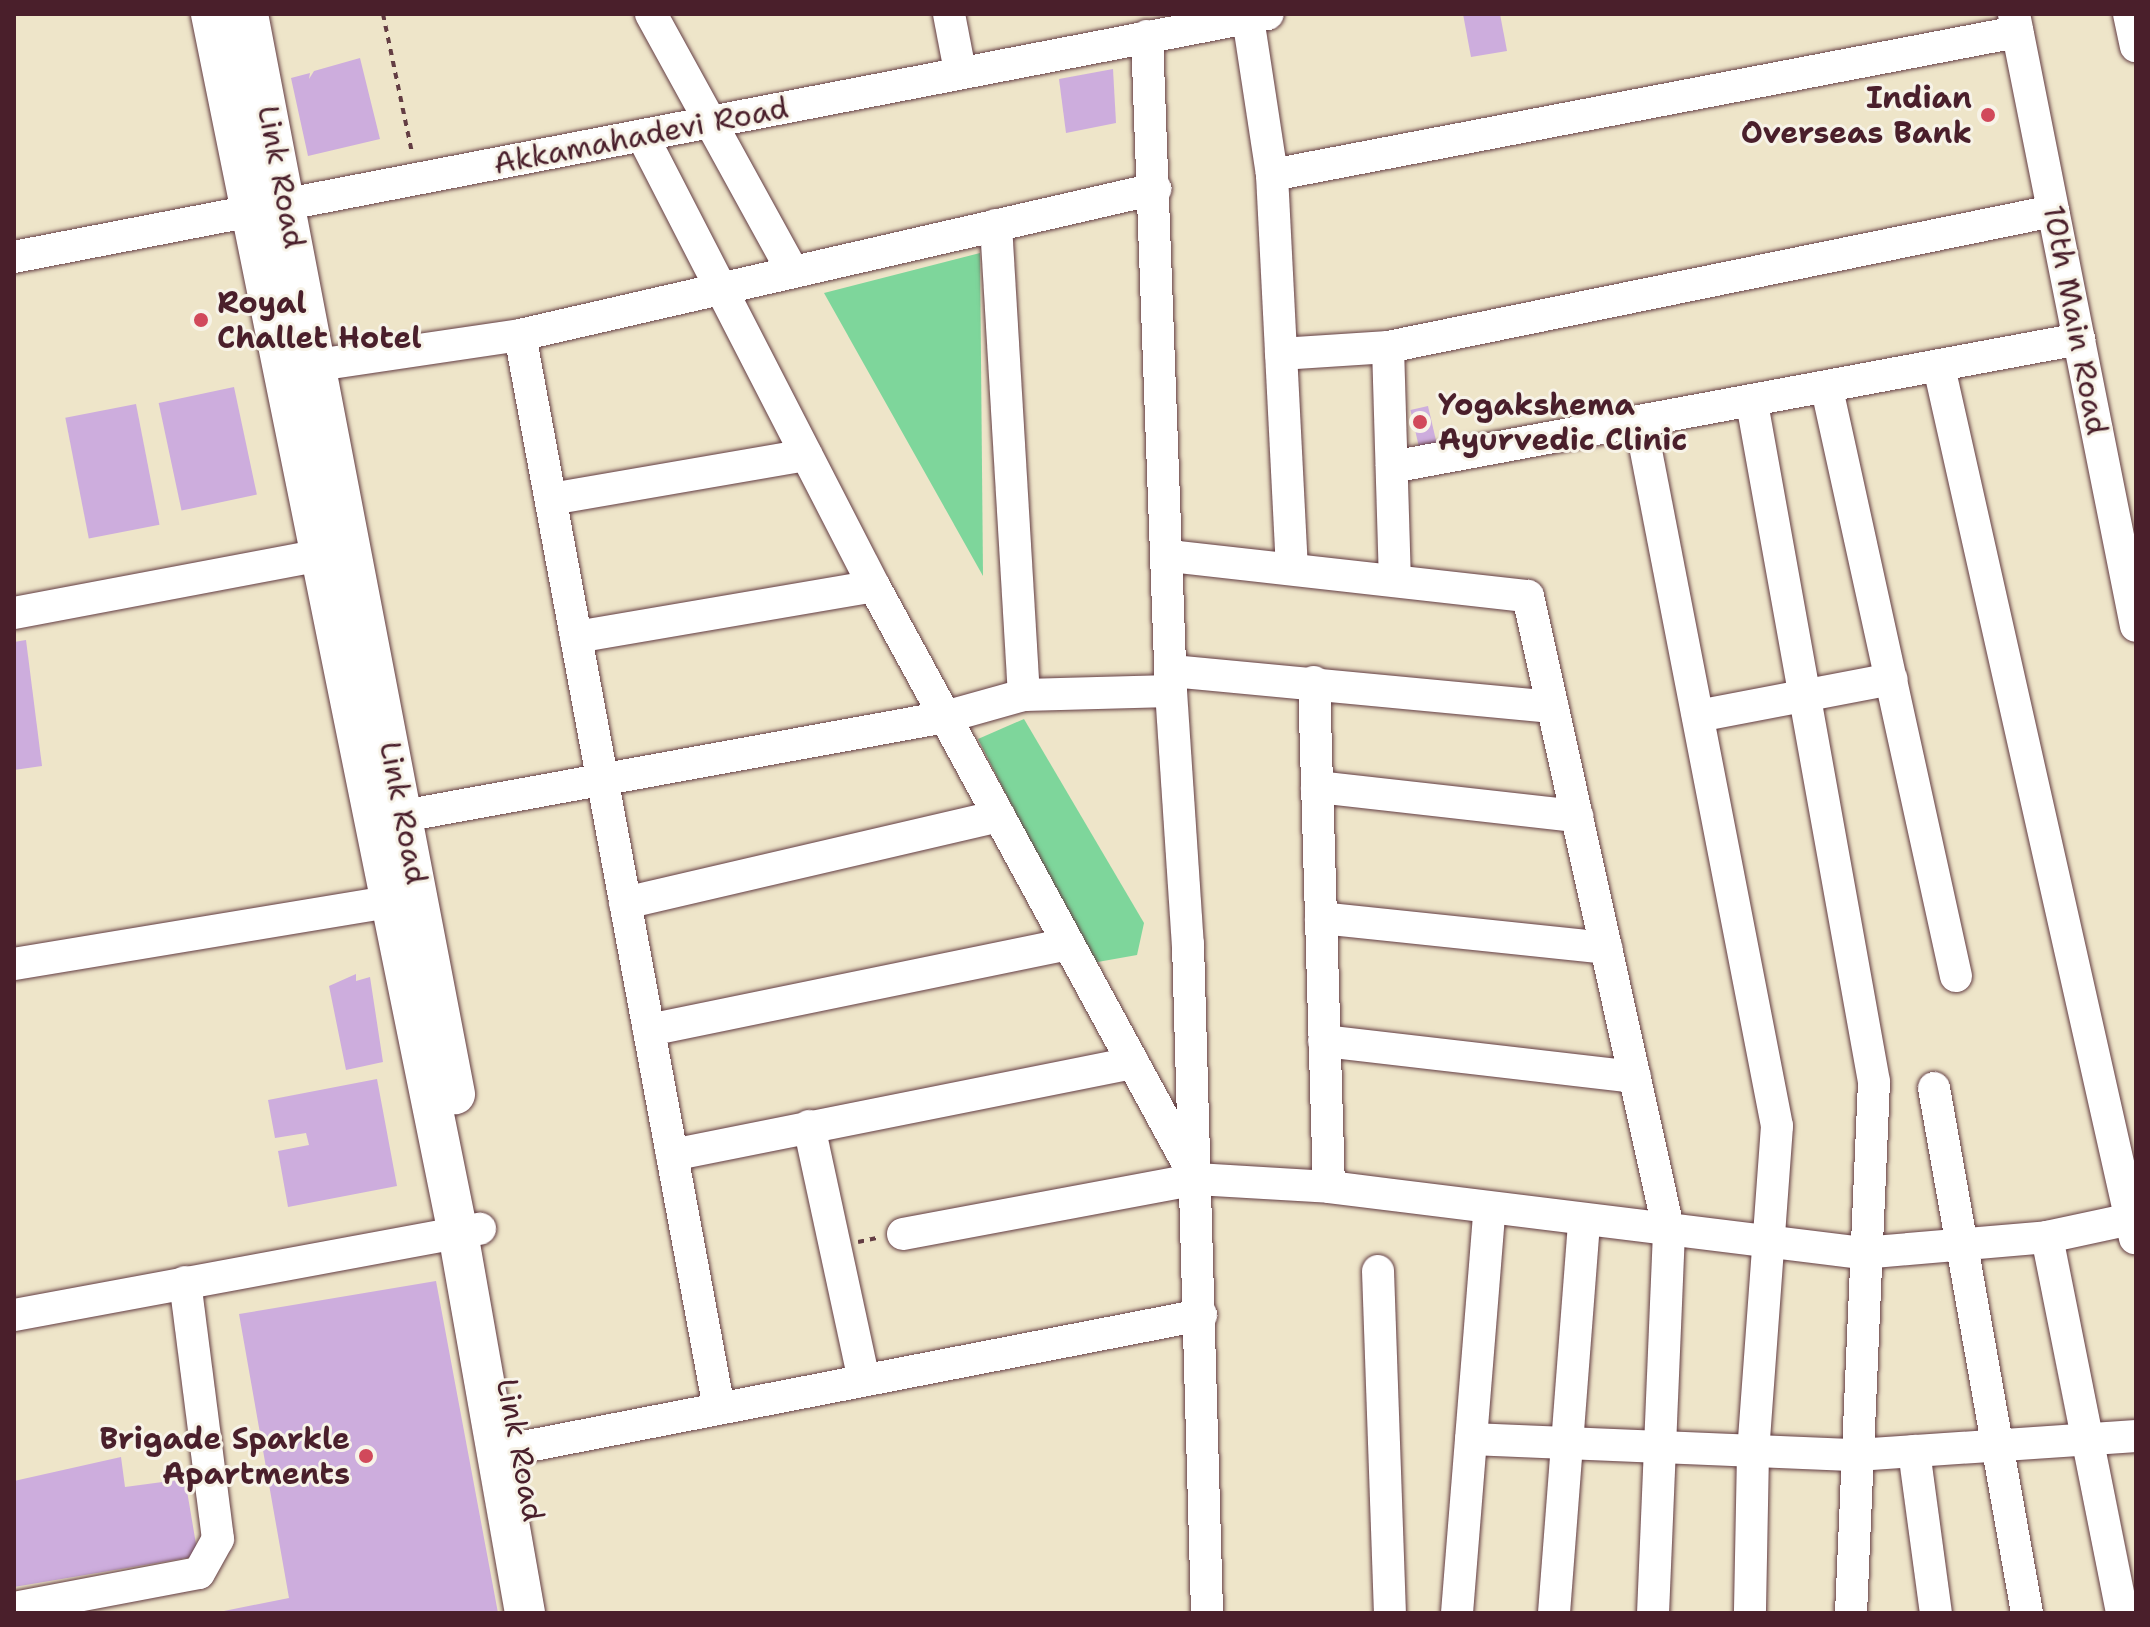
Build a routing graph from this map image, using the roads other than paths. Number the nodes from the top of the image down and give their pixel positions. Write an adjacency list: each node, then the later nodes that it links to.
1 (211, 14): 16 (main road)
2 (248, 14): 15 (main road, Link Road)
3 (651, 14): 11 (street)
4 (949, 14): 10 (street)
5 (2129, 14): 9 (street)
6 (1258, 16): 8 (street, Akkamahadevi Road); 13 (street)
7 (2016, 23): 13 (street); 17 (street, 10th Main Road)
8 (1147, 36): 10 (street, Akkamahadevi Road); 14 (street)
9 (2136, 46)
10 (960, 71): 11 (street, Akkamahadevi Road)
11 (712, 123): 12 (street, Akkamahadevi Road); 20 (street)
12 (643, 137): 15 (street, Akkamahadevi Road); 21 (street)
13 (1272, 175): 25 (street)
14 (1155, 189): 18 (street); 35 (street)
15 (287, 204): 16 (street, Akkamahadevi Road); 26 (main road, Link Road)
16 (249, 211): 19 (street, Akkamahadevi Road); 34 (main road)
17 (2053, 211): 23 (street, 10th Main Road); 24 (street)
18 (996, 225): 20 (street); 46 (street)
19 (14, 257)
20 (792, 271): 21 (street)
21 (721, 288): 22 (street); 31 (street)
22 (520, 335): 26 (street); 33 (street)
23 (2079, 339): 27 (street); 40 (street, 10th Main Road)
24 (1388, 347): 25 (street); 32 (street)
25 (1281, 354): 36 (street)
26 (317, 365): 34 (main road, Link Road)
27 (1939, 367): 28 (street); 73 (street)
28 (1827, 389): 29 (street); 42 (street)
29 (1752, 403): 30 (street); 45 (street)
30 (1641, 425): 32 (street); 48 (street)
31 (806, 455): 33 (street); 38 (street)
32 (1392, 467): 37 (street)
33 (551, 499): 41 (street)
34 (334, 552): 39 (street); 52 (main road, Link Road); 55 (main road)
35 (1169, 556): 36 (street); 43 (street)
36 (1292, 568): 37 (street)
37 (1395, 580): 47 (street)
38 (874, 586): 41 (street); 49 (street)
39 (14, 613)
40 (2136, 626)
41 (576, 637): 50 (street)
42 (1892, 679): 45 (street); 61 (street)
43 (1171, 681): 44 (street); 46 (street); 69 (street)
44 (1314, 682): 47 (street); 51 (street)
45 (1804, 693): 48 (street); 80 (street)
46 (1024, 695): 49 (street)
47 (1552, 707): 54 (street)
48 (1698, 716): 78 (street)
49 (945, 717): 50 (street); 53 (street)
50 (603, 782): 52 (street); 56 (street)
51 (1317, 787): 54 (street); 57 (street)
52 (403, 816): 74 (main road, Link Road)
53 (999, 816): 56 (street); 58 (street)
54 (1577, 816): 59 (street)
55 (387, 902): 60 (street); 74 (main road)
56 (625, 903): 62 (street)
57 (1321, 918): 59 (street); 63 (street)
58 (1068, 944): 62 (street); 64 (street)
59 (1606, 948): 65 (street)
60 (14, 964)
61 (1956, 976)
62 (649, 1030): 68 (street)
63 (1324, 1041): 65 (street); 70 (street)
64 (1133, 1063): 67 (street); 69 (street)
65 (1635, 1077): 75 (street)
66 (1934, 1088): 79 (street)
67 (809, 1126): 68 (street); 85 (street)
68 (672, 1155): 86 (street)
69 (1196, 1179): 70 (street); 76 (street); 84 (street)
70 (1329, 1187): 71 (street)
71 (1489, 1212): 72 (street); 88 (street)
72 (1584, 1222): 75 (street); 90 (street)
73 (2135, 1226): 77 (street)
74 (469, 1231): 82 (street); 92 (main road, Link Road); 98 (main road)
75 (1669, 1232): 78 (street); 93 (street)
76 (903, 1234)
77 (2047, 1237): 79 (street); 89 (street)
78 (1770, 1244): 80 (street); 95 (street)
79 (1963, 1245): 80 (street); 91 (street)
80 (1862, 1253): 96 (street)
81 (1378, 1271): 101 (street)
82 (185, 1282): 83 (street); 97 (street)
83 (14, 1315)
84 (1201, 1315): 85 (street); 100 (street)
85 (863, 1376): 86 (street)
86 (719, 1409): 92 (street)
87 (2136, 1436): 89 (street)
88 (1471, 1439): 90 (street); 102 (street)
89 (2088, 1441): 91 (street); 109 (street)
90 (1567, 1442): 93 (street); 103 (street)
91 (1997, 1446): 94 (street); 108 (street)
92 (518, 1448): 99 (main road, Link Road)
93 (1664, 1448): 95 (street); 104 (street)
94 (1914, 1451): 96 (street); 107 (street)
95 (1753, 1453): 96 (street); 105 (street)
96 (1857, 1455): 106 (street)
97 (14, 1608)
98 (525, 1613)
99 (553, 1613)
100 (1207, 1613)
101 (1390, 1613)
102 (1457, 1613)
103 (1554, 1613)
104 (1653, 1613)
105 (1750, 1613)
106 (1851, 1613)
107 (1936, 1613)
108 (2027, 1613)
109 (2122, 1613)

